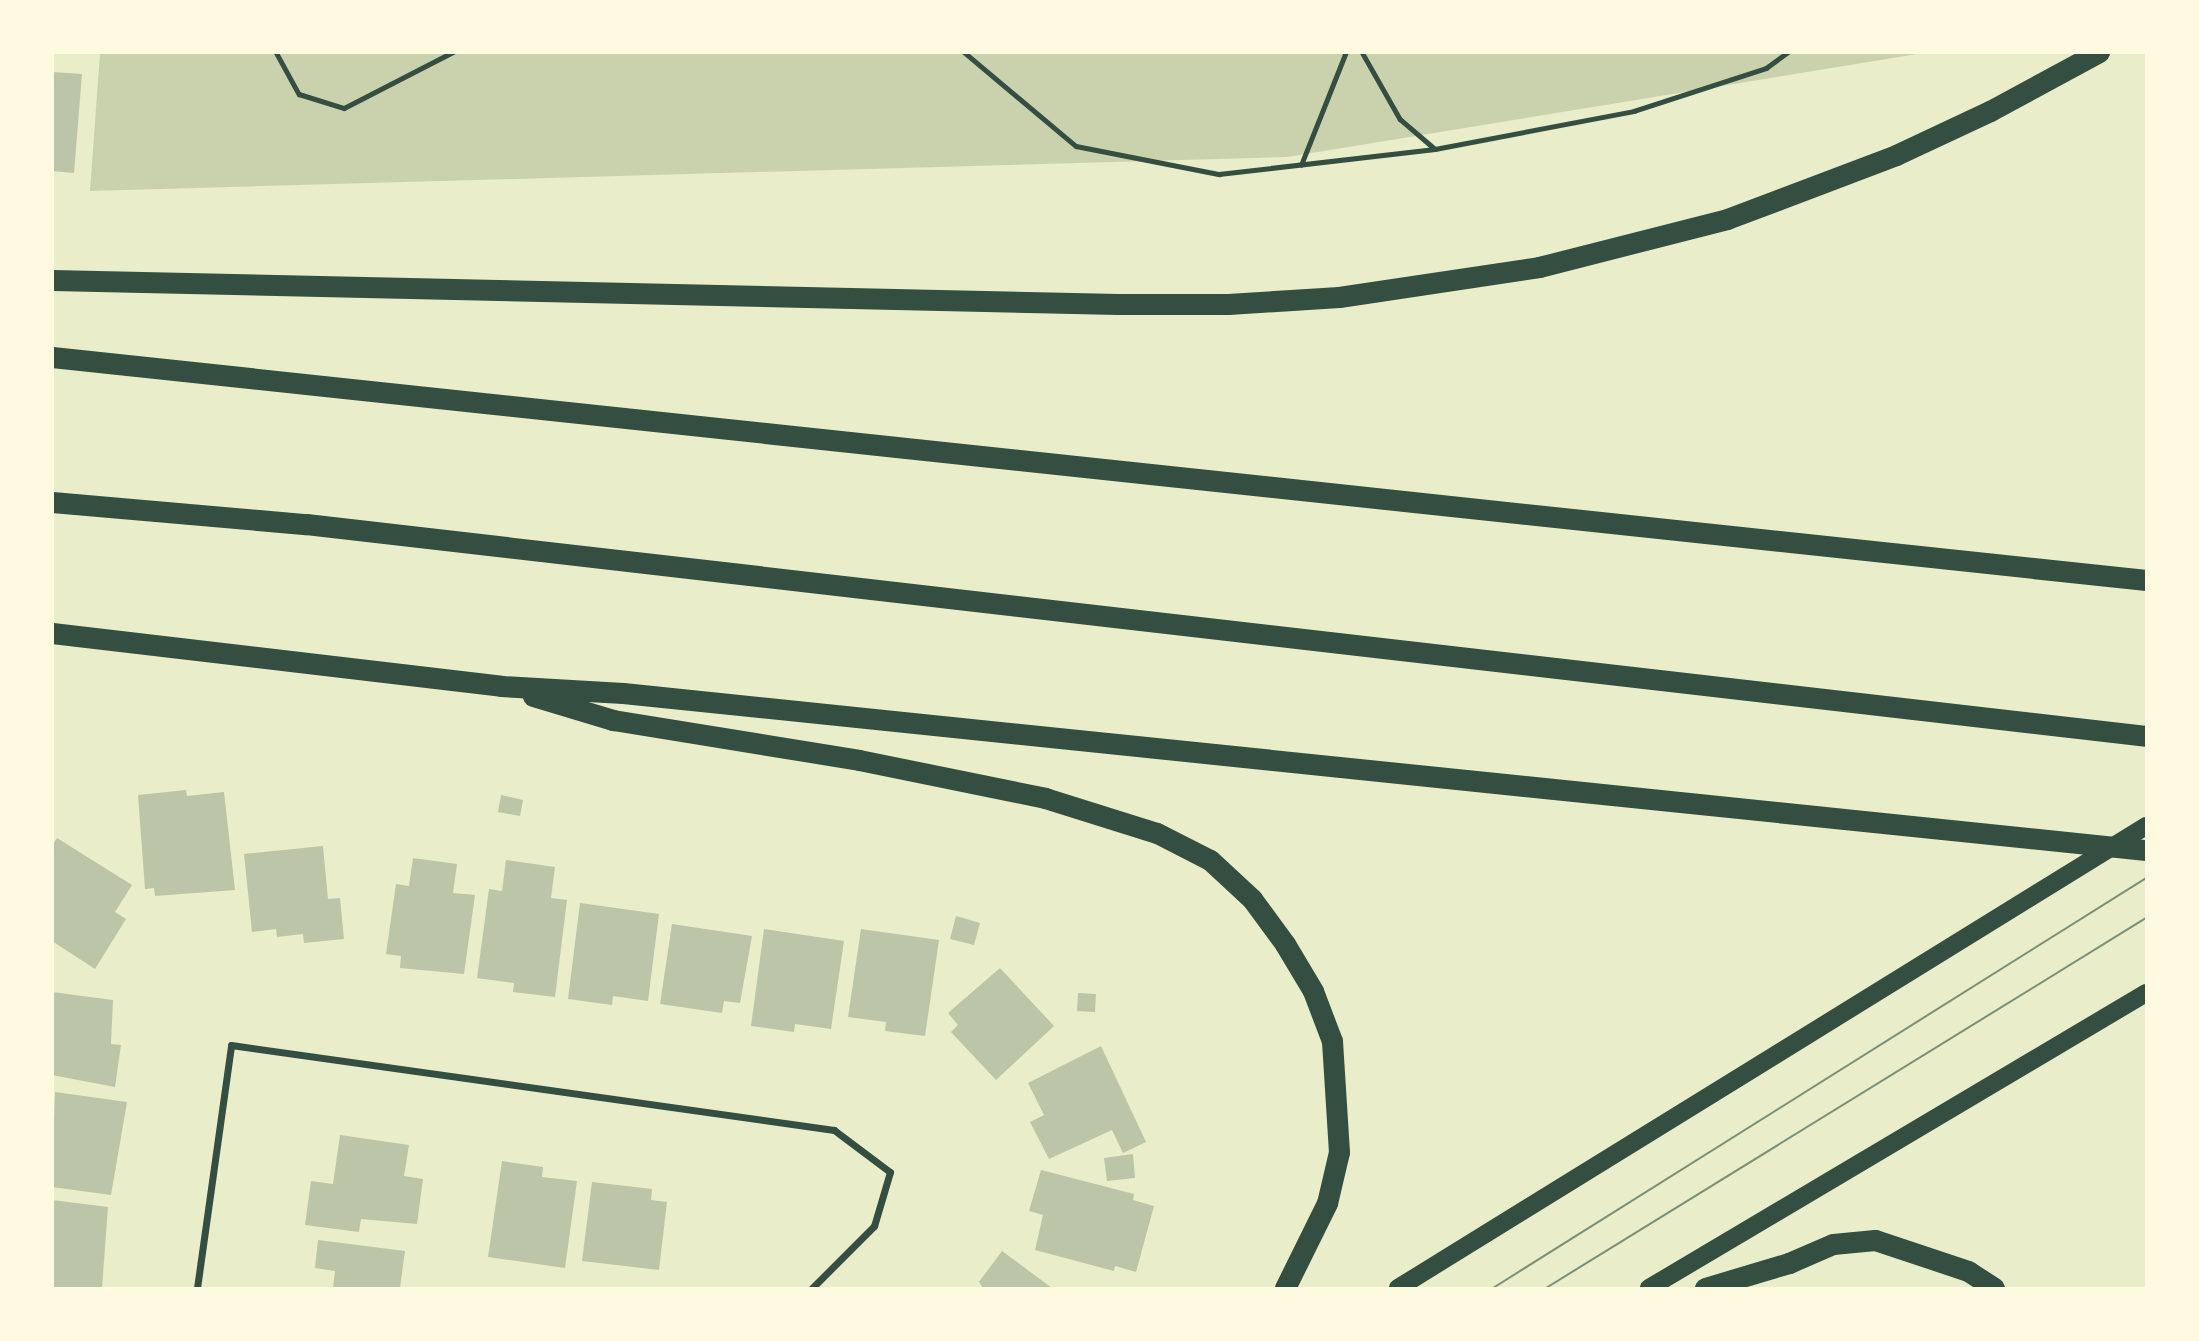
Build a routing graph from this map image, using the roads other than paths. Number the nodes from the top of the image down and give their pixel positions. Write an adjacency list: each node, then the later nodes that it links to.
1 (2099, 52): 2 (highway)
2 (52, 279)
3 (52, 357): 5 (highway)
4 (52, 502): 8 (highway)
5 (2147, 580)
6 (52, 633): 7 (highway)
7 (501, 686): 10 (highway); 14 (highway)
8 (2146, 735)
9 (2147, 827): 15 (main road)
10 (2147, 850)
11 (2147, 993): 16 (main road)
12 (197, 1289): 13 (street)
13 (812, 1289)
14 (1285, 1289)
15 (1398, 1289)
16 (1649, 1289)
17 (1705, 1289): 18 (highway)
18 (1994, 1289)

